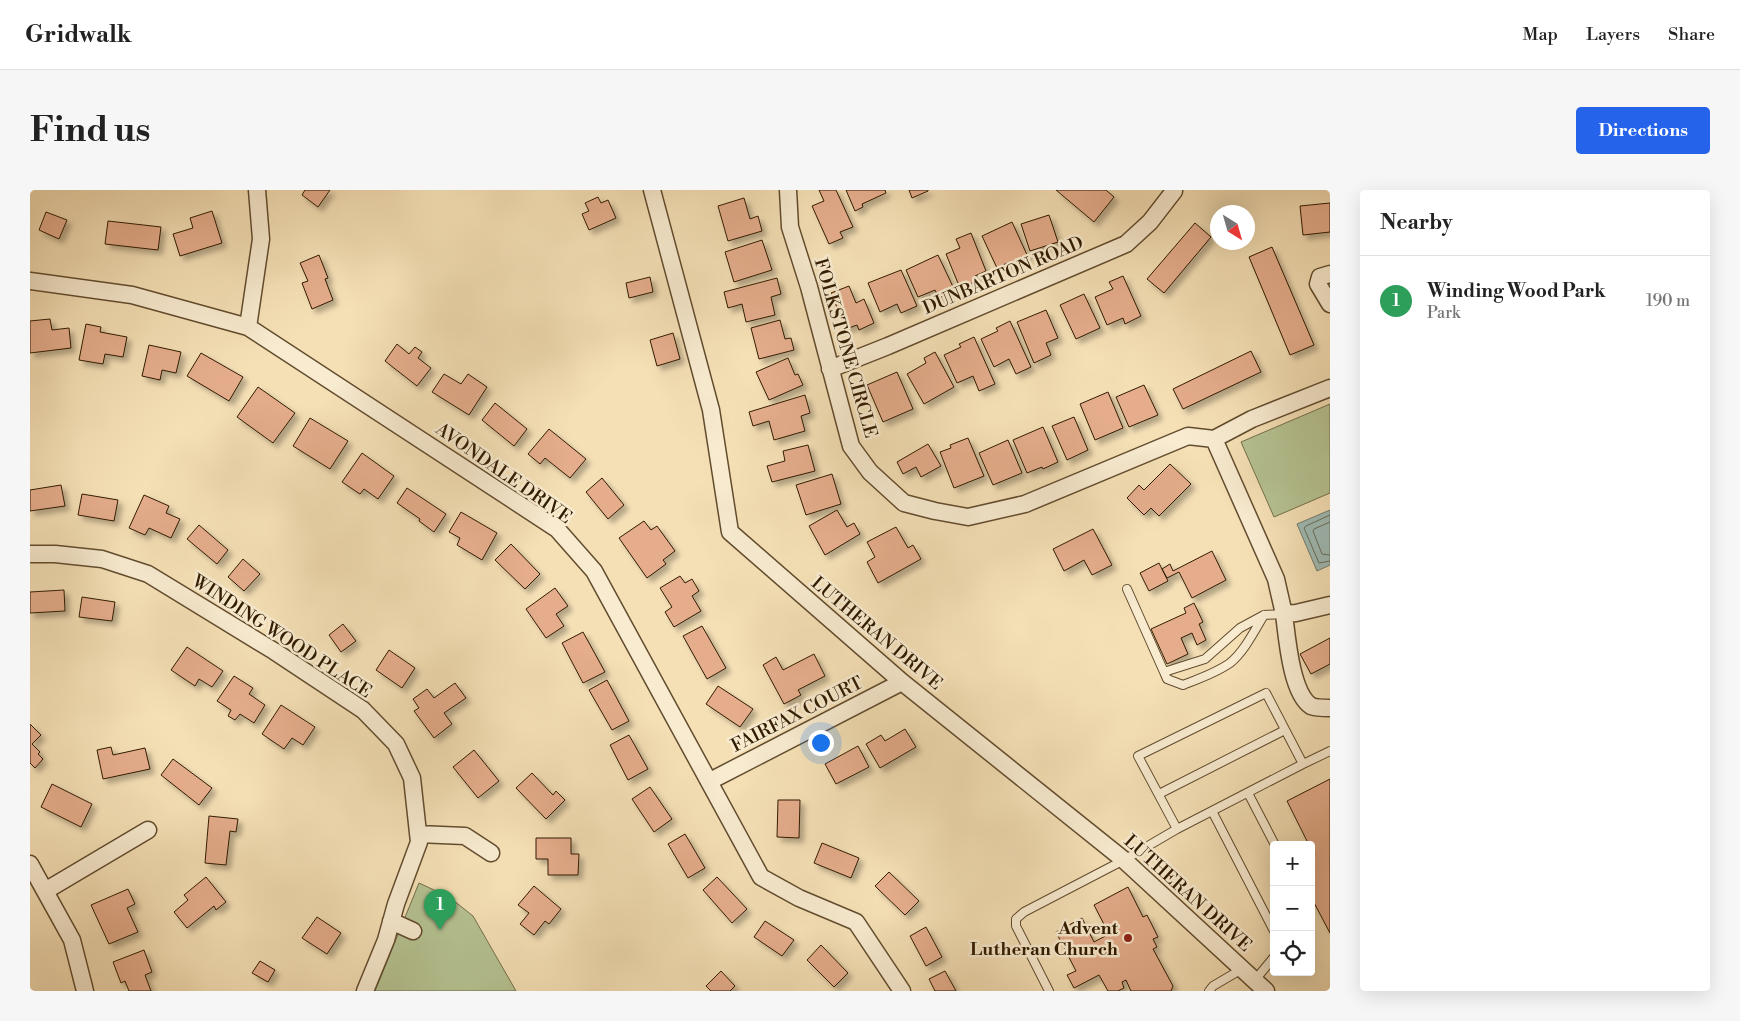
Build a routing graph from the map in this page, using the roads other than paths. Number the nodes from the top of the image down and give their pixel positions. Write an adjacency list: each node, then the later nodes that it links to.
1 (257, 190): 8 (street)
2 (652, 190): 18 (street, LUTHERAN DRIVE)
3 (788, 190): 9 (street, FOLKSTONE CIRCLE)
4 (1178, 190): 9 (street, DUNBARTON ROAD)
5 (1330, 274): 7 (street)
6 (30, 281): 8 (street, AVONDALE DRIVE)
7 (1330, 304)
8 (248, 327): 23 (street, AVONDALE DRIVE)
9 (830, 369): 11 (street, FOLKSTONE CIRCLE)
10 (1330, 388): 11 (street)
11 (1214, 439): 16 (street)
12 (30, 554): 29 (street, WINDING WOOD PLACE)
13 (1127, 589): 17 (lane)
14 (1330, 605): 16 (street)
15 (1264, 614): 16 (lane); 17 (lane); 17 (lane)
16 (1284, 614): 19 (street)
17 (1164, 672)
18 (902, 682): 23 (street, FAIRFAX COURT); 32 (street, LUTHERAN DRIVE)
19 (1330, 708)
20 (1285, 730): 22 (lane); 25 (lane); 25 (lane)
21 (1330, 751): 22 (lane)
22 (1303, 764): 24 (lane)
23 (710, 782): 43 (street, AVONDALE DRIVE)
24 (1248, 793): 26 (lane); 30 (lane)
25 (1159, 794): 27 (lane)
26 (1212, 811): 27 (lane); 36 (lane)
27 (1177, 829): 32 (lane)
28 (148, 830): 34 (street)
29 (418, 834): 31 (street); 35 (street, WINDING WOOD PLACE)
30 (1273, 841)
31 (491, 853)
32 (1124, 860): 39 (street, LUTHERAN DRIVE); 44 (lane)
33 (30, 864): 34 (street)
34 (45, 891): 41 (street)
35 (391, 921): 37 (street); 42 (street, WINDING WOOD PLACE)
36 (1270, 923)
37 (413, 931)
38 (1270, 966): 40 (lane)
39 (1242, 969): 40 (street, LUTHERAN DRIVE); 45 (lane)
40 (1260, 987)
41 (85, 991)
42 (365, 991)
43 (902, 991)
44 (1048, 991)
45 (1209, 991)

